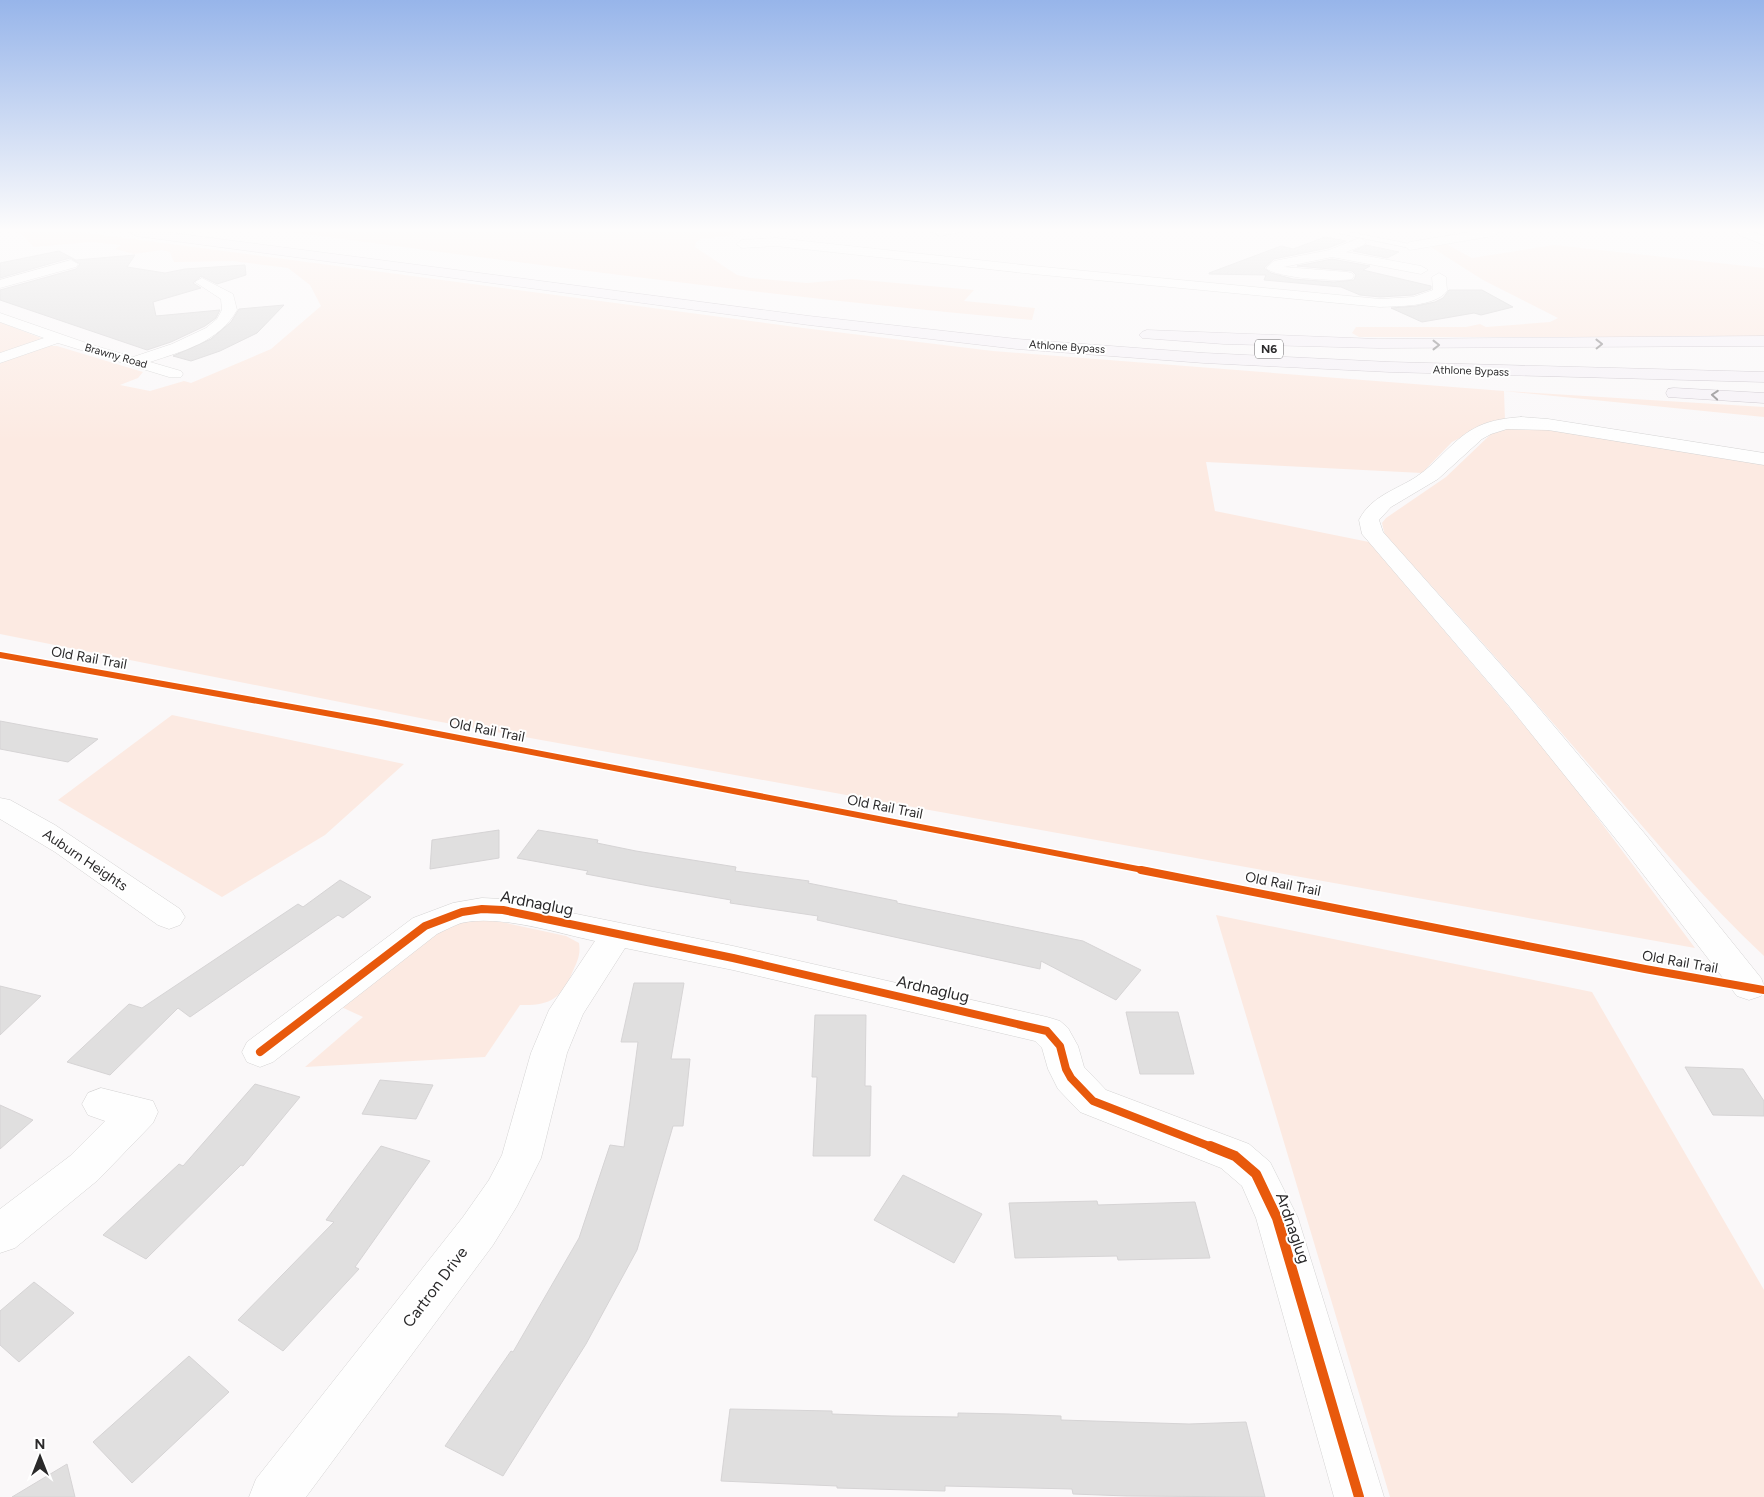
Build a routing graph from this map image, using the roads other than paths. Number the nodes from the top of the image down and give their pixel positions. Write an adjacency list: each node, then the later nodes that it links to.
1 (229, 302): 14 (street)
2 (667, 302): 12 (highway, Athlone Bypass / N6)
3 (759, 302): 6 (highway, Athlone Bypass / N6)
4 (1368, 302): 5 (street)
5 (1400, 302)
6 (776, 304): 7 (highway, N6); 15 (highway, Athlone Bypass / N6)
7 (842, 310)
8 (0, 317): 10 (street, Brawny Road)
9 (1128, 333): 11 (highway, N6, one-way to 11)
10 (59, 338): 13 (street); 14 (street, Brawny Road)
11 (1764, 341)
12 (1017, 344): 17 (highway, Athlone Bypass / N6); 18 (highway, N6)
13 (0, 358)
14 (133, 362): 16 (street, Brawny Road)
15 (1764, 364)
16 (175, 374)
17 (1764, 377)
18 (1640, 391)
19 (1659, 392): 20 (highway, one-way to 19)
20 (1764, 398)
21 (1764, 458): 25 (street)
22 (0, 807): 23 (street, Auburn Heights)
23 (169, 917)
24 (617, 934): 26 (street, Ardnaglug); 29 (street, Cartron Drive); 30 (street, Ardnaglug)
25 (1749, 987)
26 (260, 1052)
27 (101, 1104): 28 (street)
28 (0, 1234)
29 (274, 1497)
30 (1359, 1497)

